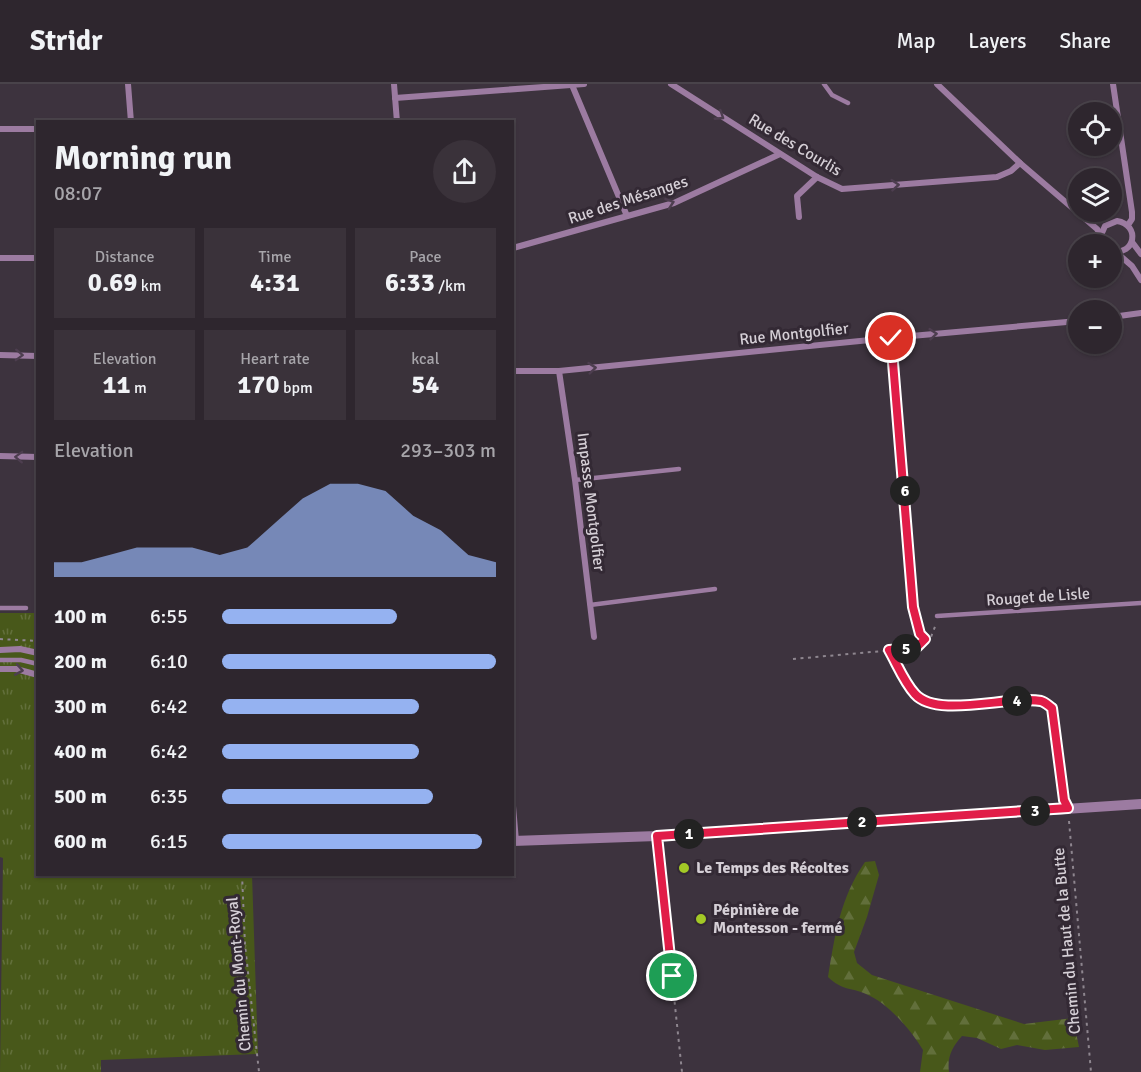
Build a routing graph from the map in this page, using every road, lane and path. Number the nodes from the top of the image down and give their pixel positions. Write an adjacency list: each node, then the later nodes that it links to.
1 (128, 84): 11 (street)
2 (394, 84): 9 (street)
3 (584, 84): 8 (street)
4 (671, 84): 15 (street, Rue des Courlis, one-way to 15)
5 (824, 84): 10 (lane)
6 (937, 84): 16 (street)
7 (1113, 84): 20 (street)
8 (572, 85): 9 (street); 18 (street)
9 (395, 98): 12 (street)
10 (848, 103)
11 (131, 120)
12 (397, 120)
13 (0, 129): 14 (street)
14 (36, 129)
15 (780, 154): 17 (street, Rue des Courlis); 18 (street, Rue des Mésanges, one-way to 15)
16 (1020, 163): 17 (street, Rue des Courlis, one-way to 16); 21 (street)
17 (817, 177): 19 (street)
18 (627, 216): 24 (street, Rue des Mésanges)
19 (799, 217)
20 (1128, 225): 22 (street); 23 (street)
21 (1100, 234)
22 (1101, 234)
23 (1132, 242): 25 (street); 26 (street)
24 (514, 248)
25 (1122, 251)
26 (1141, 254)
27 (0, 258): 28 (street)
28 (36, 258)
29 (1122, 258): 31 (street)
30 (1139, 264): 31 (street)
31 (1137, 273): 32 (street)
32 (1141, 280)
33 (1141, 313): 34 (street)
34 (1122, 316)
35 (1068, 322): 36 (street, Rue Montgolfier, one-way to 35)
36 (891, 338): 40 (street, Rue Montgolfier, one-way to 36); 45 (street)
37 (0, 355): 38 (street, one-way to 38)
38 (36, 356)
39 (514, 371): 40 (street, Rue Montgolfier)
40 (559, 371): 44 (street, Impasse Montgolfier)
41 (0, 456): 42 (street, one-way to 41)
42 (36, 457)
43 (679, 470): 44 (lane)
44 (575, 480): 48 (street, Impasse Montgolfier)
45 (910, 557): 53 (path)
46 (716, 589): 48 (lane)
47 (1141, 603): 51 (lane, Rouget de Lisle)
48 (590, 604): 52 (street, Impasse Montgolfier)
49 (0, 608): 50 (lane)
50 (26, 608)
51 (937, 616): 53 (path)
52 (594, 637)
53 (925, 639): 55 (path)
54 (0, 650): 56 (street)
55 (889, 650): 57 (path); 63 (path, Chemin du Haut de la Butte)
56 (36, 653)
57 (793, 659)
58 (0, 660): 59 (lane)
59 (36, 664)
60 (0, 669): 61 (street, one-way to 61)
61 (36, 674)
62 (1141, 804): 63 (street)
63 (1068, 808): 65 (street); 70 (path, Chemin du Haut de la Butte)
64 (514, 824): 66 (street)
65 (657, 836): 66 (street); 69 (path)
66 (515, 841)
67 (242, 876): 68 (path, Chemin du Mont-Royal)
68 (260, 1072)
69 (681, 1072)
70 (1091, 1072)

